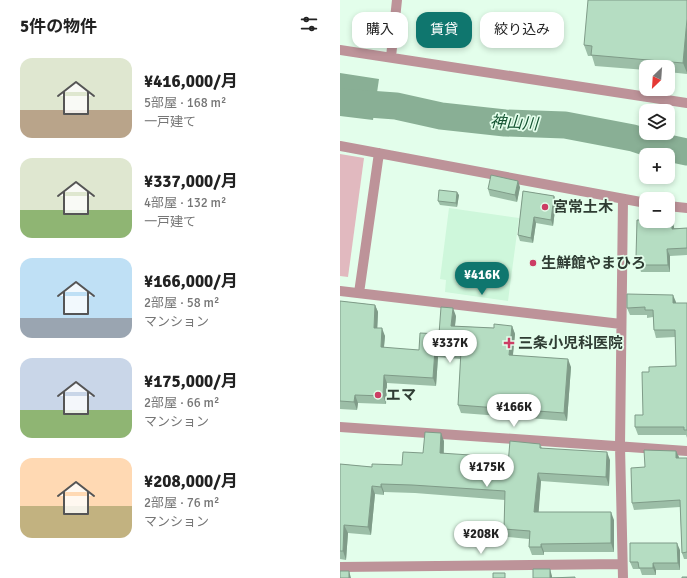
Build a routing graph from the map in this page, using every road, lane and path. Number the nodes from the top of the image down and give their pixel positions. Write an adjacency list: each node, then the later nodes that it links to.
1 (397, 0): 3 (street)
2 (340, 50): 3 (street)
3 (391, 57): 4 (street)
4 (687, 103)
5 (340, 146): 6 (street)
6 (379, 153): 7 (street); 12 (street)
7 (622, 199): 8 (street); 13 (street)
8 (639, 202)
9 (675, 207): 10 (street)
10 (687, 208)
11 (340, 291): 12 (street)
12 (359, 293): 13 (street)
13 (621, 324): 15 (street)
14 (340, 427): 15 (street)
15 (620, 446): 16 (street); 17 (street)
16 (687, 451)
17 (622, 564): 18 (street); 19 (street)
18 (340, 567)
19 (623, 578)

